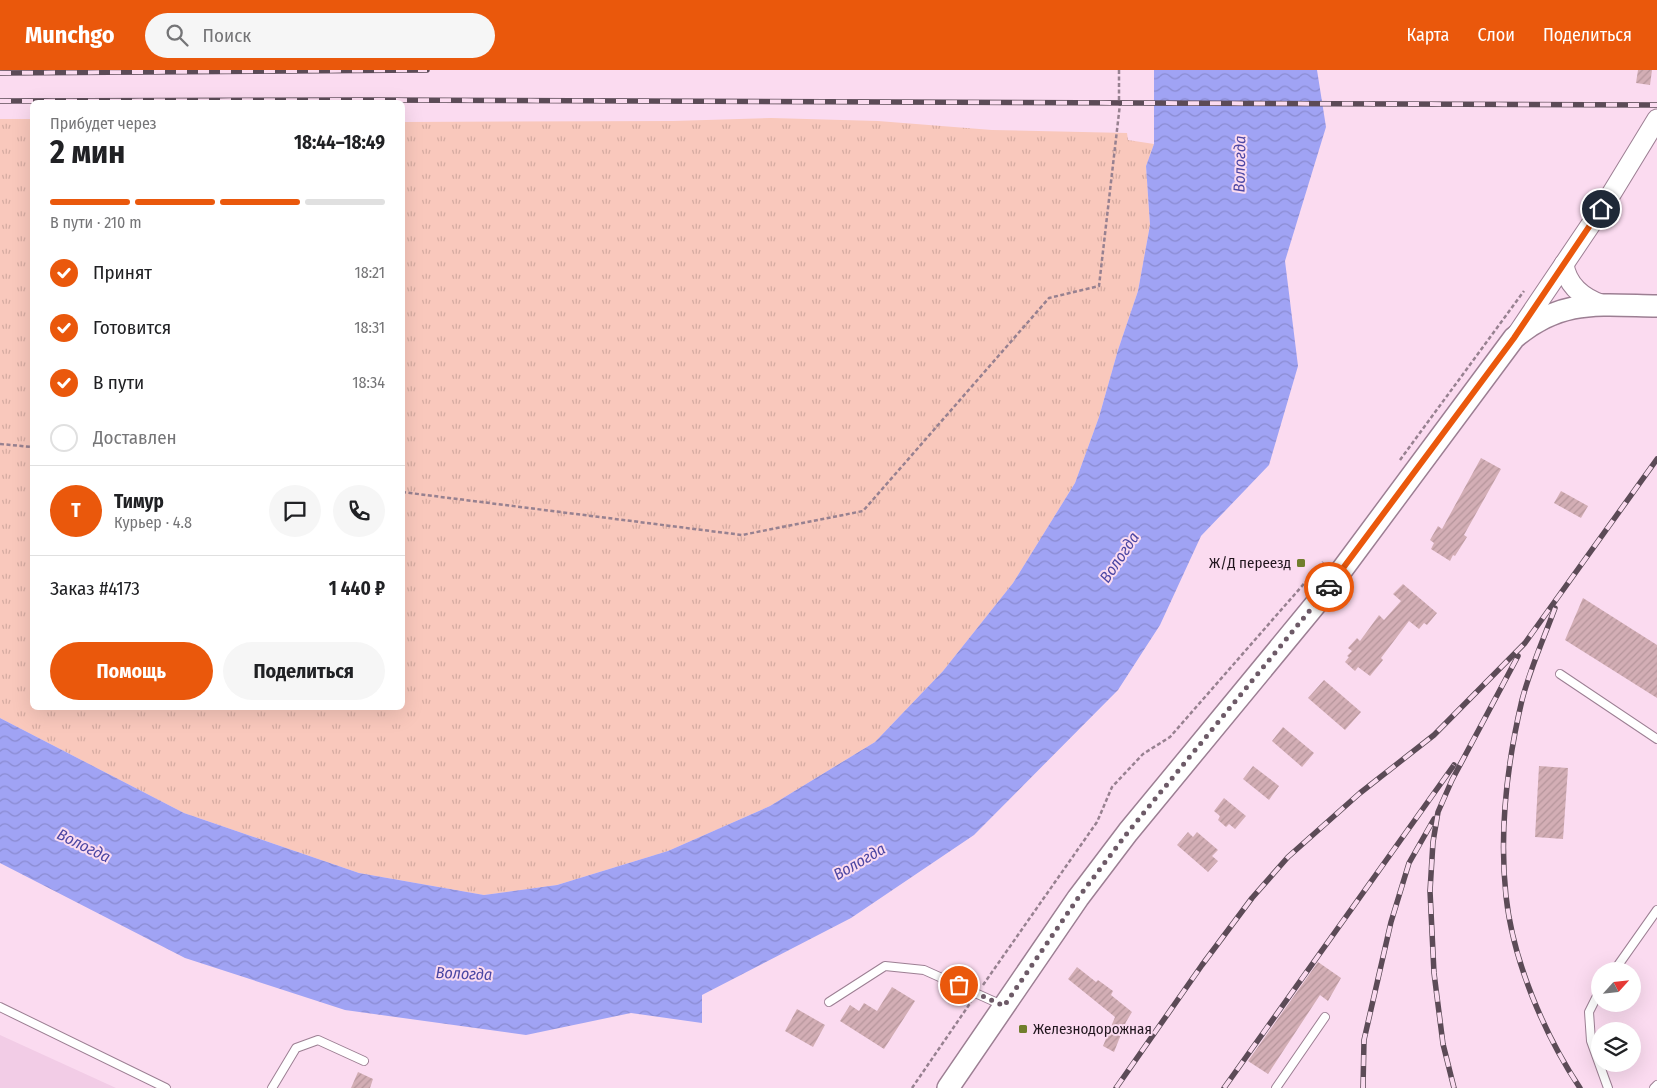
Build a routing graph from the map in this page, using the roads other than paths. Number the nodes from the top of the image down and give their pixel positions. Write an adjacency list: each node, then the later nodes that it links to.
1 (1657, 119): 2 (street)
2 (1564, 264): 3 (street); 5 (street)
3 (1603, 305): 4 (main road); 5 (main road)
4 (1657, 306)
5 (1514, 338): 11 (main road)
6 (1560, 674): 7 (lane)
7 (1657, 739)
8 (1657, 910): 9 (lane)
9 (1620, 962)
10 (830, 1002): 11 (lane)
11 (1004, 1006): 19 (main road)
12 (0, 1007): 17 (lane)
13 (1591, 1008): 21 (lane)
14 (1326, 1017): 20 (lane)
15 (364, 1061): 18 (lane)
16 (1657, 1085): 22 (lane)
17 (166, 1088)
18 (272, 1088)
19 (948, 1088)
20 (1276, 1088)
21 (1608, 1088)
22 (1654, 1088)

